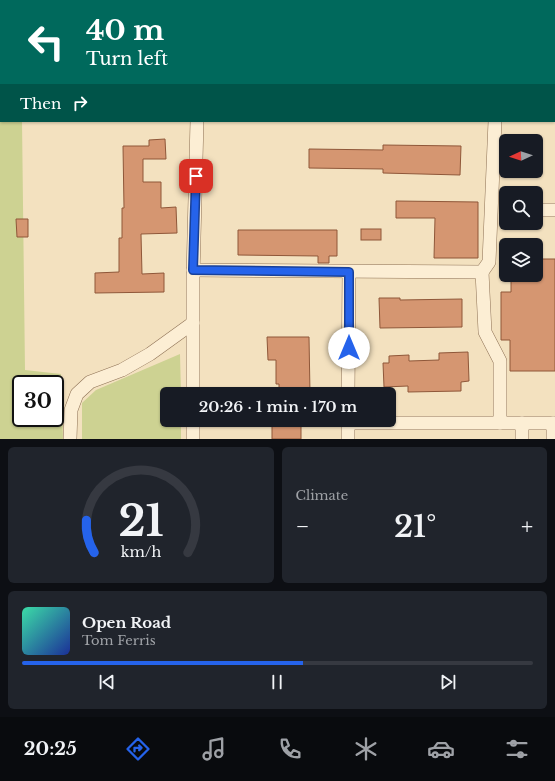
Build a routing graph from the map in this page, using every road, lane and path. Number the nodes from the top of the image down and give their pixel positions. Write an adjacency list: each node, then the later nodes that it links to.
1 (197, 122): 5 (street)
2 (495, 122): 7 (street)
3 (543, 210): 4 (street)
4 (555, 210)
5 (193, 270): 6 (street); 8 (street)
6 (349, 272): 7 (street); 10 (street)
7 (482, 272): 12 (street)
8 (193, 323): 9 (street); 17 (street)
9 (193, 387)
10 (348, 387)
11 (396, 422): 12 (street)
12 (500, 423): 13 (street)
13 (522, 423): 14 (street); 20 (street)
14 (554, 423): 21 (street)
15 (193, 427): 18 (street)
16 (348, 427): 19 (street)
17 (70, 439)
18 (193, 439)
19 (348, 439)
20 (522, 439)
21 (553, 439)

